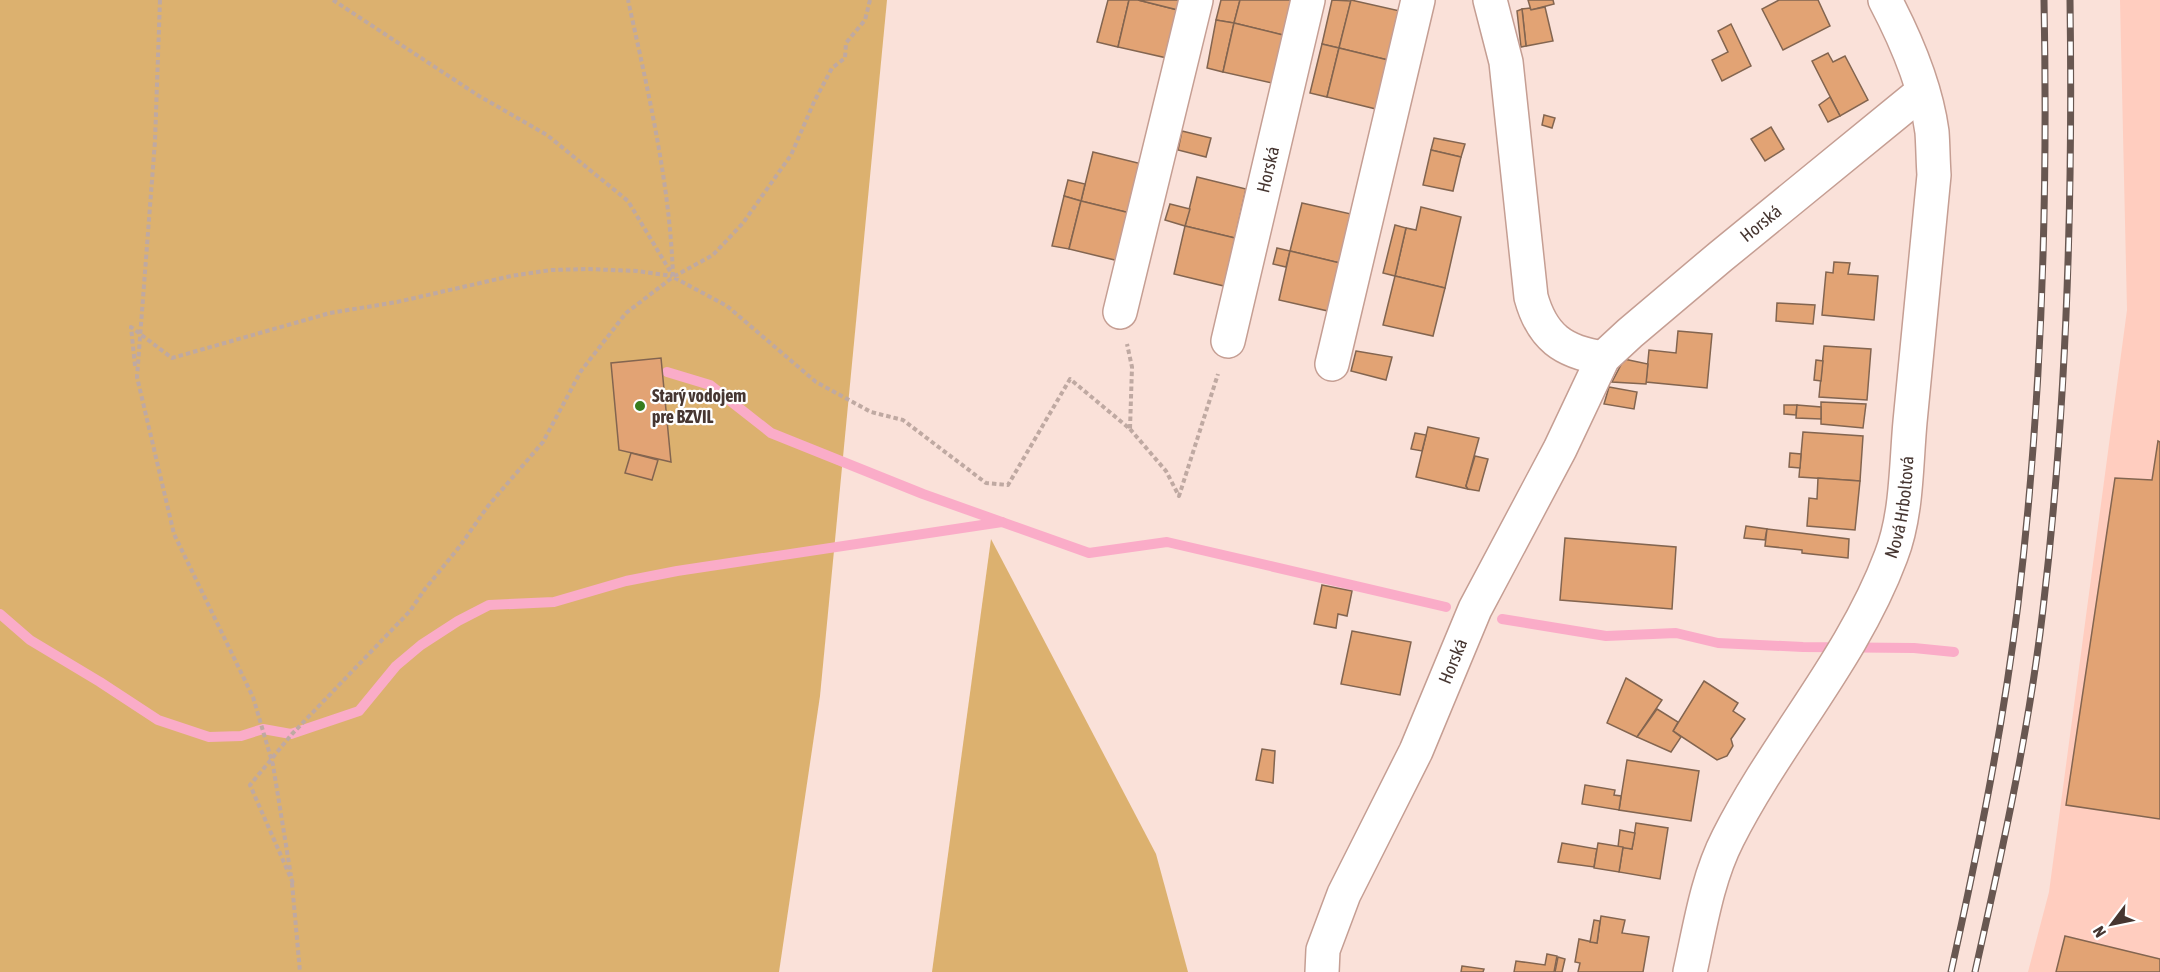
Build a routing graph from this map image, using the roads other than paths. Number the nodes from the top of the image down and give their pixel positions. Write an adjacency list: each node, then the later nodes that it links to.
1 (1196, 0): 7 (street)
2 (1308, 0): 8 (street, Horská)
3 (1418, 0): 10 (street)
4 (1490, 0): 9 (street)
5 (1885, 0): 6 (street, Nová Hrboltová)
6 (1922, 92): 9 (street, Horská); 12 (street, Nová Hrboltová)
7 (1120, 312)
8 (1228, 340)
9 (1604, 358): 11 (street, Horská)
10 (1332, 364)
11 (1322, 972)
12 (1690, 972)

